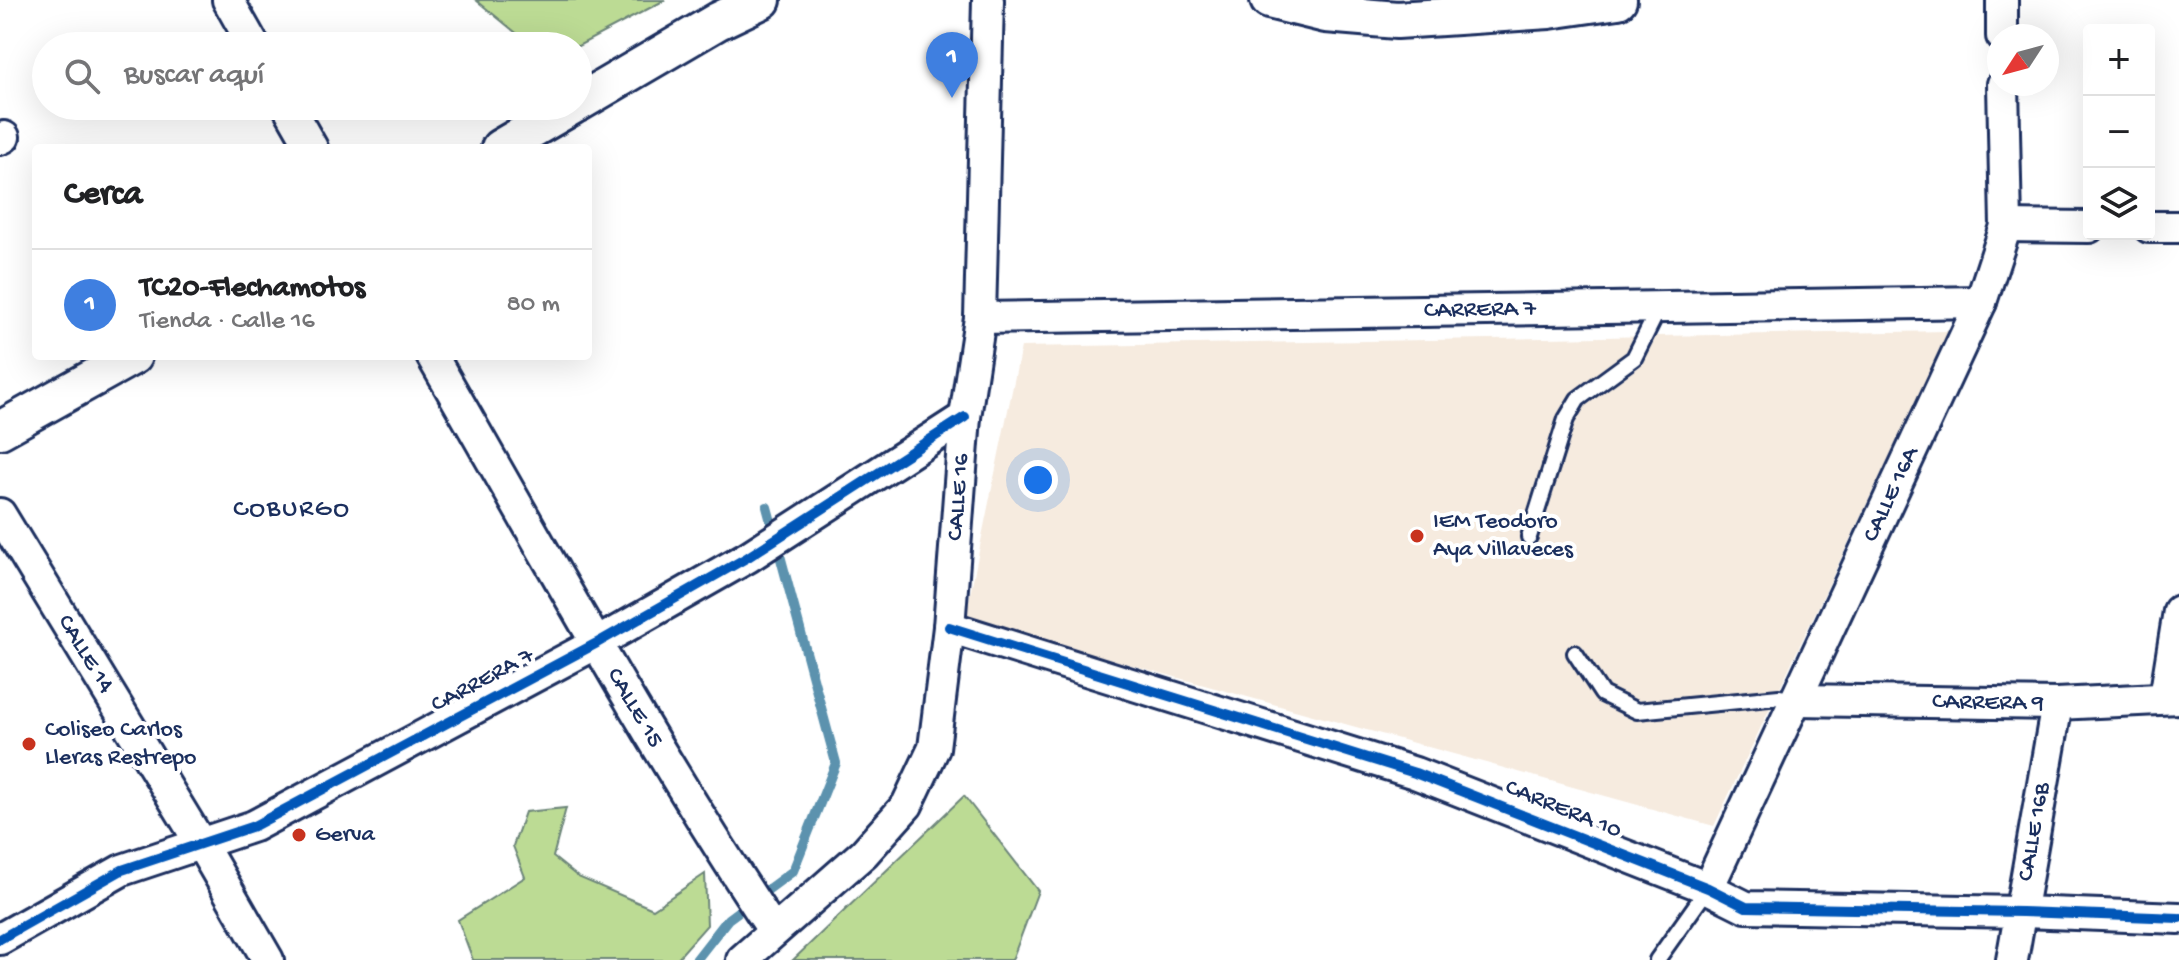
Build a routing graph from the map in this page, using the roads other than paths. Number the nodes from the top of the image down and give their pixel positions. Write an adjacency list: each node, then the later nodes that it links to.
1 (228, 0): 8 (street)
2 (762, 0): 9 (street)
3 (988, 0): 21 (street, CALLE 16)
4 (1269, 0): 5 (street)
5 (1618, 0)
6 (2002, 0): 7 (street)
7 (2002, 24)
8 (246, 32)
9 (592, 95)
10 (2003, 96): 15 (street, CALLE 16A)
11 (296, 120): 13 (street)
12 (548, 120): 14 (street)
13 (310, 144)
14 (507, 144)
15 (2006, 226): 16 (street); 19 (street, CALLE 16A)
16 (2083, 227)
17 (2155, 227): 18 (street)
18 (2179, 227)
19 (1981, 302): 20 (street, CARRERA 7); 33 (street, CALLE 16A)
20 (1659, 307): 21 (street, CARRERA 7); 27 (lane)
21 (980, 318): 24 (street, CALLE 16)
22 (126, 360): 25 (street)
23 (434, 360): 30 (street, CALLE 15)
24 (965, 417): 29 (street, CALLE 16); 30 (street, CARRERA 7)
25 (0, 430)
26 (0, 514): 35 (street, CALLE 14)
27 (1529, 537)
28 (2179, 611): 32 (street)
29 (949, 627): 36 (street, CARRERA 10); 39 (street, CALLE 16)
30 (597, 643): 35 (street, CARRERA 7); 39 (street, CALLE 15)
31 (1575, 653): 33 (lane)
32 (2172, 698): 34 (street, CARRERA 9)
33 (1796, 700): 34 (street, CARRERA 9); 36 (street, CALLE 16A)
34 (2057, 704): 37 (street, CALLE 16B)
35 (201, 844): 40 (street, CARRERA 7); 41 (street, CALLE 14)
36 (1708, 888): 37 (street, CARRERA 10); 43 (lane)
37 (2022, 912): 38 (street, CARRERA 10); 44 (street, CALLE 16B)
38 (2179, 918)
39 (770, 925): 42 (street, CALLE 16)
40 (0, 939)
41 (268, 960)
42 (742, 960)
43 (1657, 960)
44 (2012, 960)

